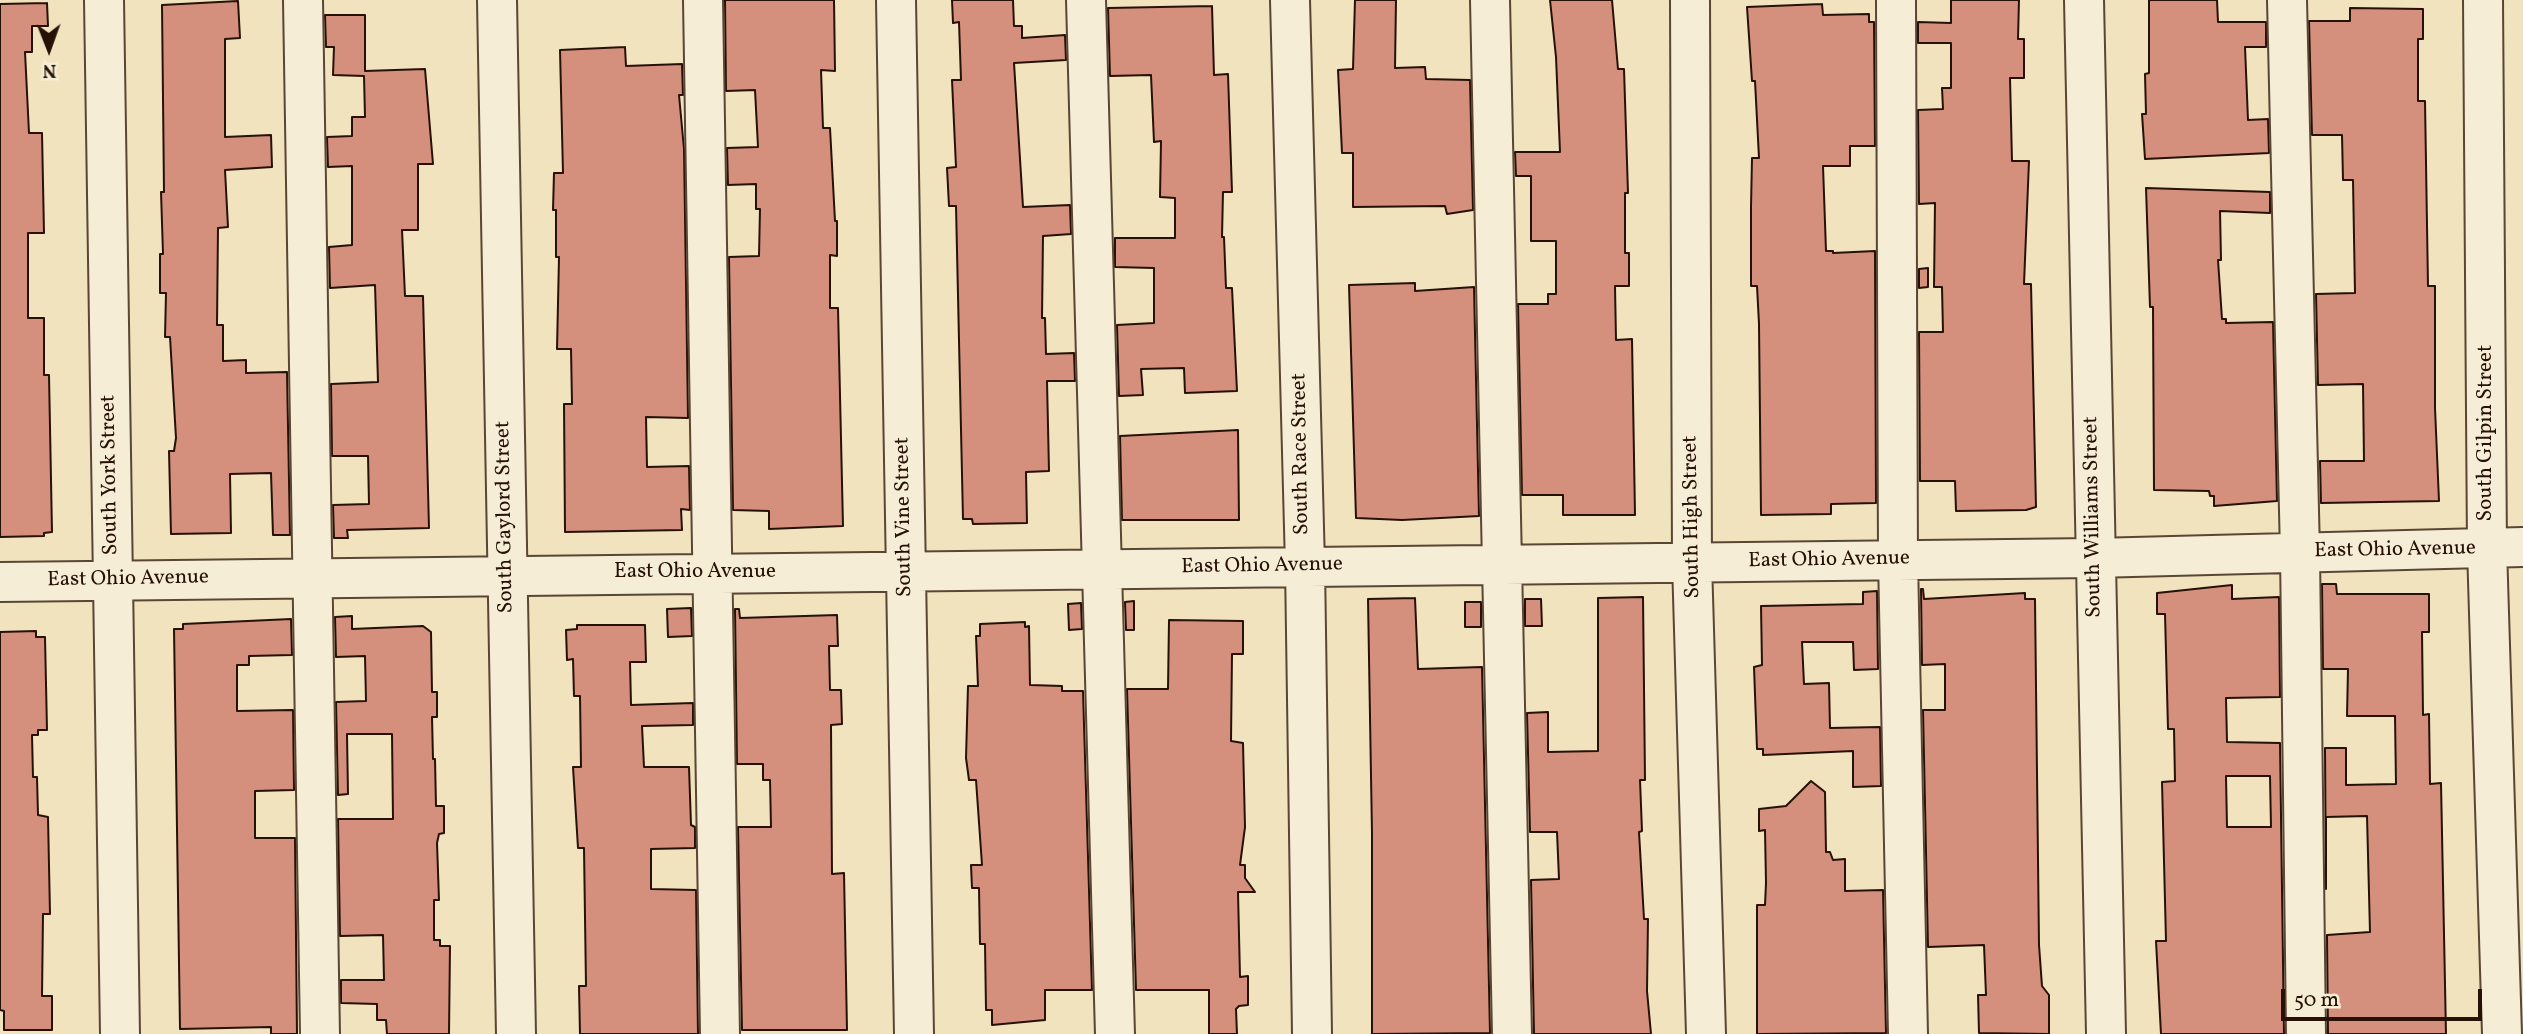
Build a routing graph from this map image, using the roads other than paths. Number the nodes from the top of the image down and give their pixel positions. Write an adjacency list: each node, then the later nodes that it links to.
1 (104, 0): 26 (street, South York Street)
2 (303, 0): 25 (street)
3 (497, 0): 23 (street, South Gaylord Street)
4 (703, 0): 24 (street)
5 (896, 0): 22 (street, South Vine Street)
6 (1086, 0): 21 (street)
7 (1290, 0): 20 (street, South Race Street)
8 (1490, 0): 19 (street)
9 (1690, 0): 18 (street, South High Street)
10 (1896, 0): 17 (street)
11 (2084, 0): 16 (street, South Williams Street)
12 (2287, 0): 15 (street)
13 (2483, 0): 14 (street, South Gilpin Street)
14 (2505, 548): 15 (street, East Ohio Avenue); 28 (street, South Gilpin Street)
15 (2300, 553): 16 (street, East Ohio Avenue); 40 (street)
16 (2094, 558): 17 (street, East Ohio Avenue); 39 (street, South Williams Street)
17 (1898, 560): 18 (street, East Ohio Avenue); 38 (street)
18 (1692, 562): 19 (street, East Ohio Avenue); 37 (street, South High Street)
19 (1502, 564): 20 (street, East Ohio Avenue); 36 (street)
20 (1305, 565): 21 (street, East Ohio Avenue); 35 (street, South Race Street)
21 (1104, 569): 22 (street, East Ohio Avenue); 34 (street)
22 (906, 572): 24 (street, East Ohio Avenue); 33 (street, South Vine Street)
23 (507, 574): 24 (street, East Ohio Avenue); 25 (street, East Ohio Avenue); 31 (street, South Gaylord Street)
24 (712, 574): 32 (street)
25 (315, 576): 26 (street, East Ohio Avenue); 30 (street)
26 (113, 580): 27 (street, East Ohio Avenue); 29 (street, South York Street)
27 (0, 582)
28 (2509, 782): 41 (street, South Gilpin Street)
29 (120, 1034)
30 (320, 1034)
31 (516, 1034)
32 (720, 1034)
33 (915, 1034)
34 (1115, 1034)
35 (1312, 1034)
36 (1512, 1034)
37 (1706, 1034)
38 (1908, 1034)
39 (2106, 1034)
40 (2306, 1034)
41 (2502, 1034)

